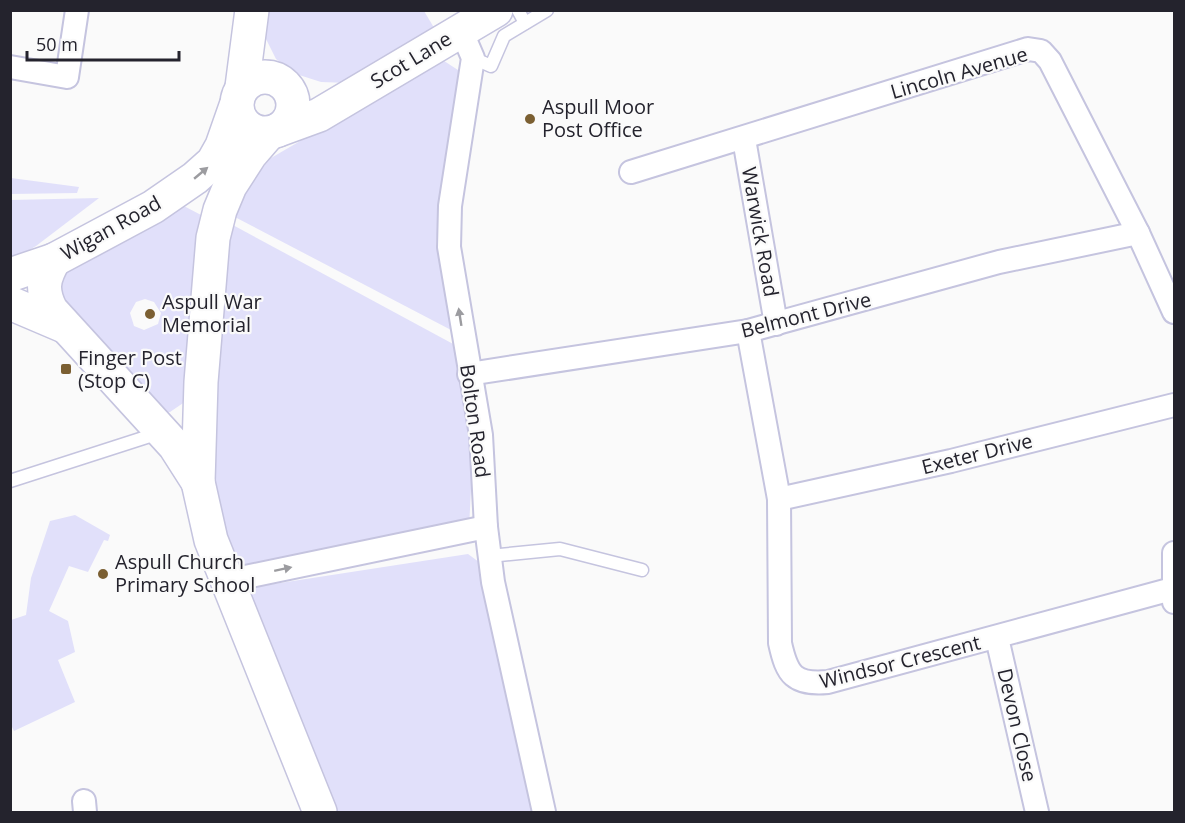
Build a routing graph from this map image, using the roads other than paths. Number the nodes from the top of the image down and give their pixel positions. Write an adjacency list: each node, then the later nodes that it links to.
1 (77, 10): 7 (street)
2 (518, 10): 4 (lane)
3 (548, 10): 4 (lane)
4 (510, 17): 6 (main road, Scot Lane); 6 (lane)
5 (251, 19): 8 (main road); 10 (main road, Wigan Road)
6 (467, 44): 9 (main road, Scot Lane); 24 (street, Bolton Road, one-way to 6)
7 (10, 67)
8 (280, 81): 9 (main road, Scot Lane); 10 (main road); 11 (main road)
9 (358, 92): 11 (main road, Scot Lane)
10 (239, 97): 11 (main road); 14 (main road, Wigan Road, one-way to 10)
11 (273, 132): 16 (main road)
12 (744, 139): 13 (street, Lincoln Avenue); 15 (street, Lincoln Avenue); 21 (street, Warwick Road)
13 (632, 172)
14 (153, 207): 16 (main road); 17 (main road, Wigan Road)
15 (1138, 233): 20 (street, Lincoln Avenue); 21 (street, Belmont Drive)
16 (213, 238): 25 (main road)
17 (54, 260): 18 (main road, Wigan Road); 22 (main road)
18 (10, 275)
19 (10, 303): 22 (main road)
20 (1174, 312)
21 (776, 324): 23 (street, Belmont Drive)
22 (64, 326): 27 (main road)
23 (748, 331): 24 (street, Belmont Drive); 30 (street, Windsor Crescent)
24 (469, 374): 31 (street, Bolton Road)
25 (201, 382): 27 (main road); 29 (main road)
26 (1174, 405): 30 (street, Exeter Drive)
27 (154, 420): 28 (lane); 29 (main road)
28 (10, 481)
29 (198, 482): 35 (main road)
30 (779, 499): 37 (street, Windsor Crescent)
31 (486, 527): 33 (street, Bolton Road); 35 (street, one-way to 31)
32 (1174, 553): 36 (street)
33 (489, 556): 34 (lane); 39 (street, Bolton Road)
34 (642, 570)
35 (226, 581): 38 (main road)
36 (1173, 596): 37 (street, Windsor Crescent)
37 (997, 638): 40 (street, Devon Close)
38 (320, 813)
39 (544, 813)
40 (1037, 813)

